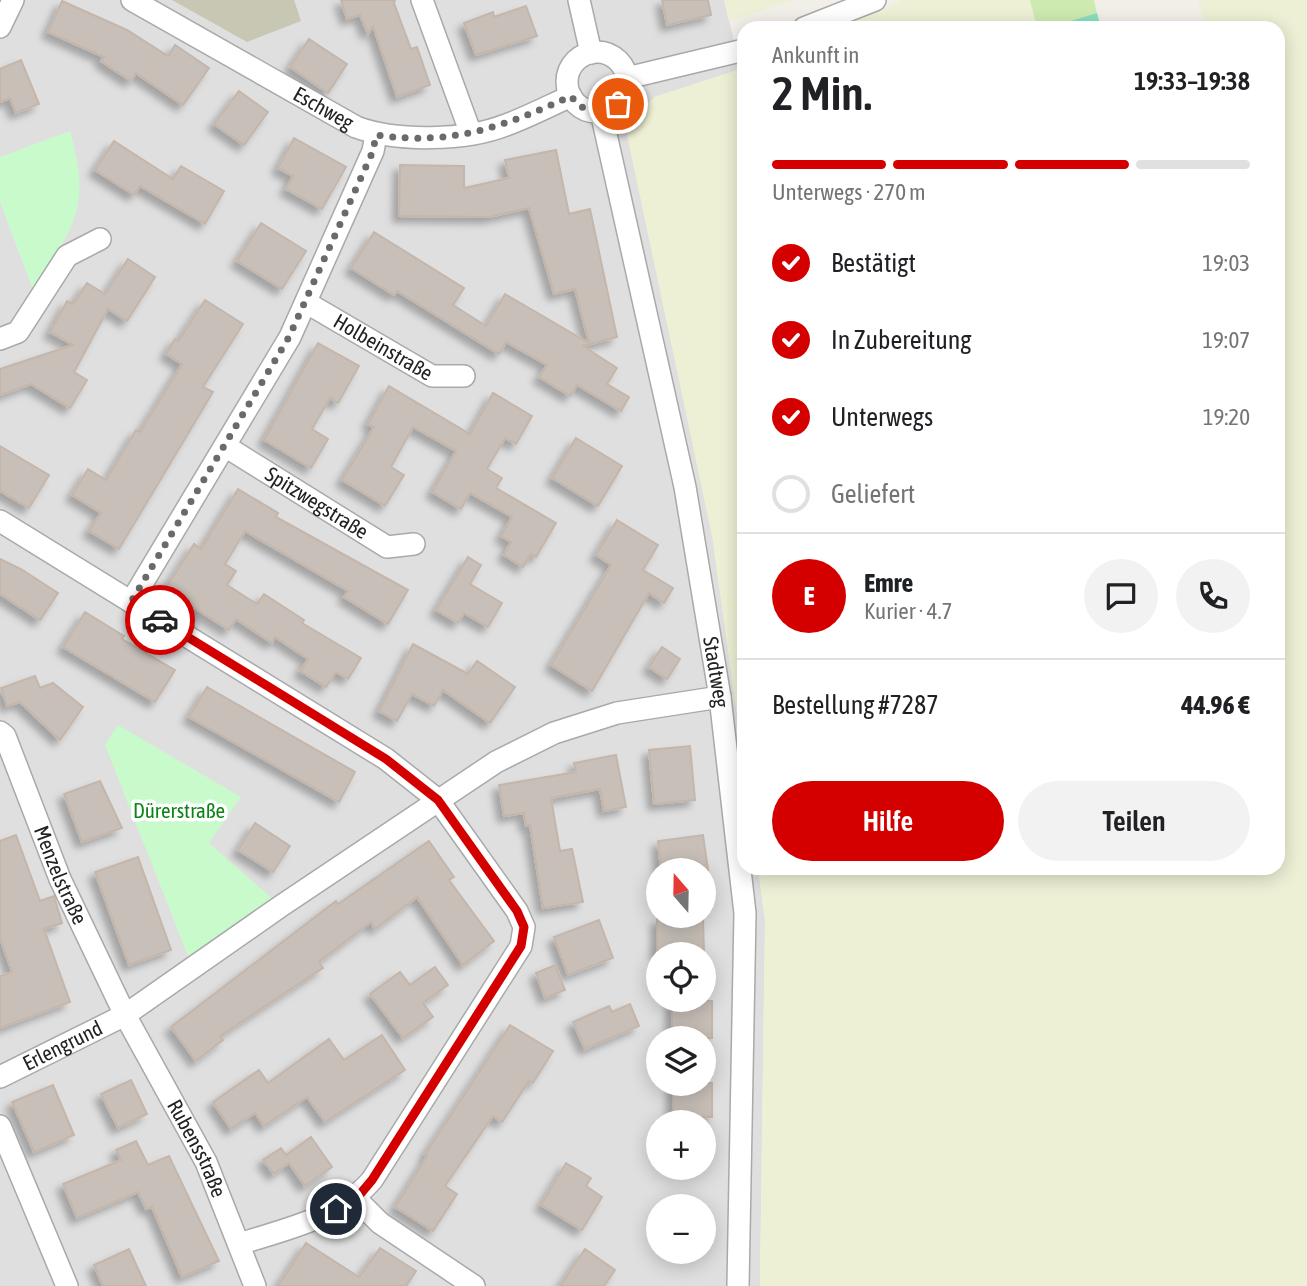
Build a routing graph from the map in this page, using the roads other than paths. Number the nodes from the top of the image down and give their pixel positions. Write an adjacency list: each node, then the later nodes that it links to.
1 (13, 0): 7 (street)
2 (132, 0): 14 (street, Eschweg)
3 (422, 0): 13 (street)
4 (579, 0): 9 (street)
5 (875, 0): 6 (street)
6 (822, 21)
7 (0, 27)
8 (737, 52): 10 (street)
9 (591, 53): 10 (street); 11 (street)
10 (627, 78): 12 (street)
11 (571, 96): 12 (street); 13 (street, Eschweg)
12 (601, 112): 23 (street, Stadtweg)
13 (471, 134): 14 (street, Eschweg)
14 (376, 135): 16 (street)
15 (100, 239): 17 (street)
16 (307, 303): 18 (street, Holbeinstraße); 19 (street)
17 (0, 339)
18 (464, 376)
19 (225, 446): 21 (street, Spitzwegstraße); 22 (street)
20 (0, 521): 22 (street)
21 (414, 544)
22 (131, 602): 25 (street)
23 (720, 697): 25 (street); 26 (street, Stadtweg)
24 (0, 732): 28 (street, Menzelstraße)
25 (438, 800): 28 (street); 31 (street)
26 (737, 844)
27 (741, 875): 36 (street, Stadtweg)
28 (125, 1015): 29 (street, Erlengrund); 32 (street, Rubensstraße)
29 (0, 1077)
30 (0, 1126): 33 (street)
31 (356, 1199): 32 (street); 35 (street)
32 (239, 1244): 34 (street, Rubensstraße)
33 (67, 1286)
34 (255, 1286)
35 (474, 1286)
36 (738, 1286)

